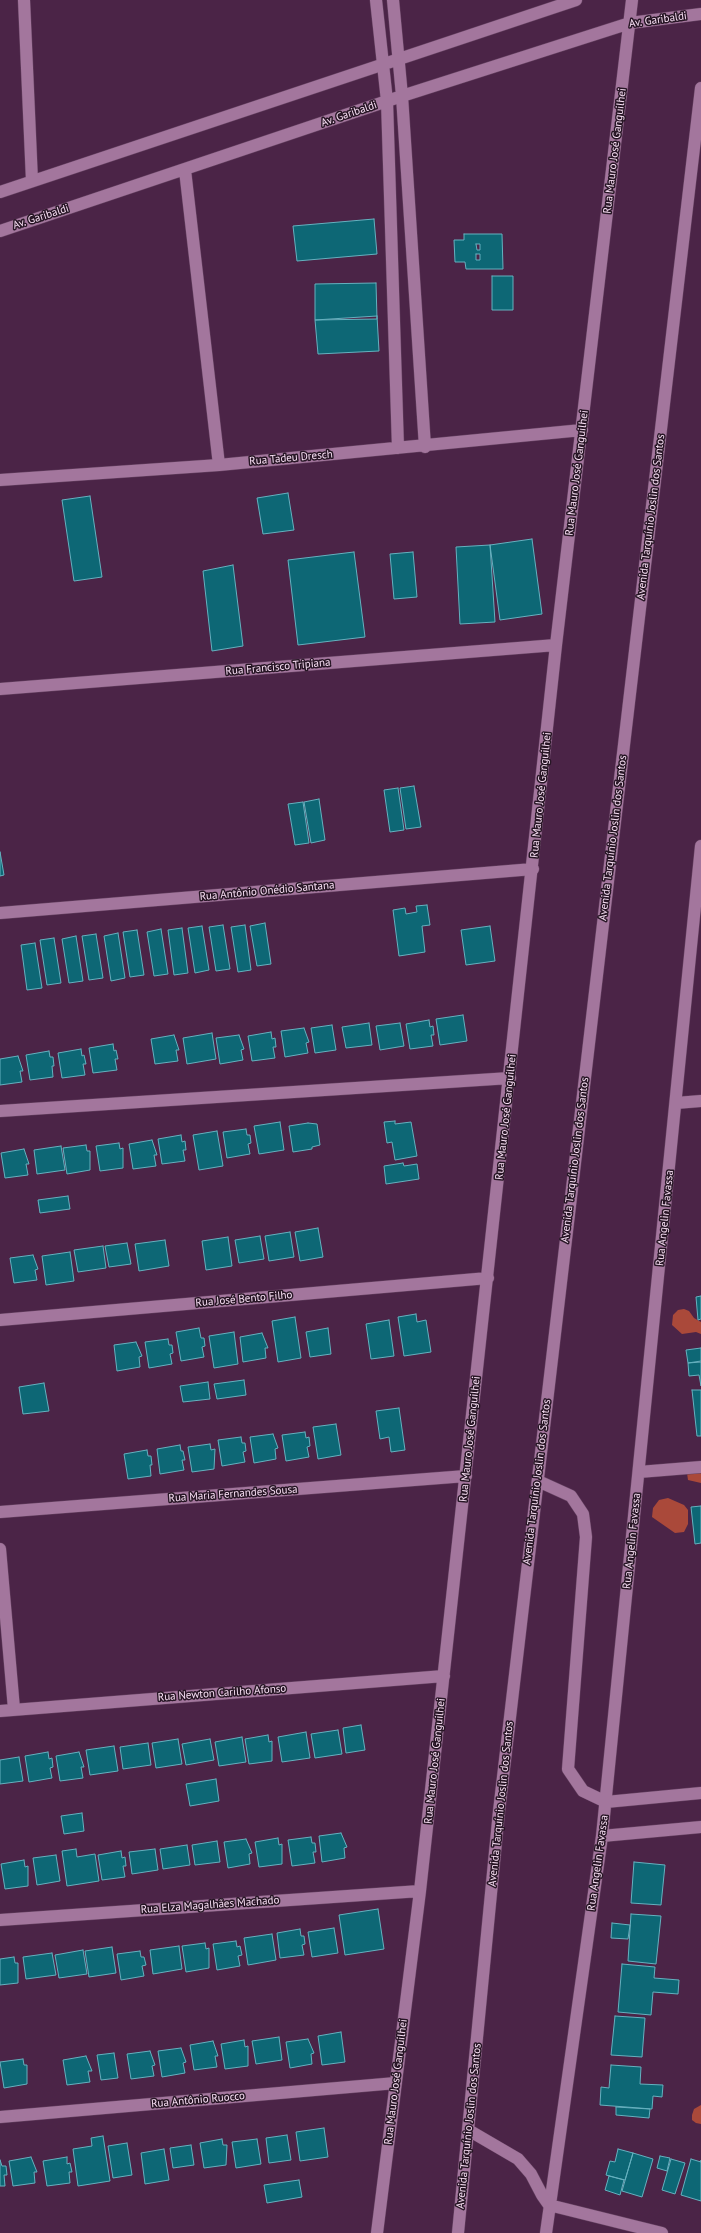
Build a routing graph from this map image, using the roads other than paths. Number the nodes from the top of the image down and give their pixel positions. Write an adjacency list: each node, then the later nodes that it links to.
1 (24, 0): 14 (street)
2 (376, 0): 9 (street)
3 (392, 0): 8 (street)
4 (576, 0): 8 (street)
5 (632, 0): 7 (street, Rua Mauro José Ganguilhei)
6 (701, 14): 7 (street, Av. Garibaldi)
7 (630, 23): 11 (street, Av. Garibaldi); 17 (street, Rua Mauro José Ganguilhei)
8 (399, 58): 9 (street); 11 (street)
9 (383, 63): 12 (street); 14 (street)
10 (701, 88): 36 (street, Avenida Tarquínio Joslin dos Santos)
11 (402, 96): 12 (street, Av. Garibaldi); 18 (street)
12 (387, 101): 13 (street, Av. Garibaldi); 19 (street)
13 (185, 170): 16 (street, Av. Garibaldi); 20 (street)
14 (32, 181): 15 (street)
15 (0, 192)
16 (0, 231)
17 (582, 430): 18 (street, Rua Tadeu Dresch); 22 (street, Rua Mauro José Ganguilhei)
18 (425, 446): 19 (street, Rua Tadeu Dresch)
19 (398, 448): 20 (street, Rua Tadeu Dresch)
20 (219, 465): 21 (street, Rua Tadeu Dresch)
21 (0, 480)
22 (556, 645): 23 (street, Rua Francisco Tripiana); 25 (street, Rua Mauro José Ganguilhei)
23 (0, 689)
24 (701, 846): 29 (street, Rua Angelin Favassa)
25 (533, 869): 26 (street, Rua Antônio Onédio Santana); 27 (street, Rua Mauro José Ganguilhei)
26 (0, 912)
27 (510, 1078): 30 (street); 31 (street, Rua Mauro José Ganguilhei)
28 (701, 1101): 29 (street)
29 (676, 1103): 34 (street, Rua Angelin Favassa)
30 (0, 1111)
31 (488, 1278): 32 (street, Rua José Bento Filho); 35 (street, Rua Mauro José Ganguilhei)
32 (0, 1320)
33 (701, 1467): 34 (street)
34 (639, 1472): 43 (street, Rua Angelin Favassa)
35 (466, 1476): 37 (street, Rua Maria Fernandes Sousa); 39 (street, Rua Mauro José Ganguilhei)
36 (538, 1481): 43 (street); 50 (street, Avenida Tarquínio Joslin dos Santos)
37 (0, 1512)
38 (0, 1549): 40 (street)
39 (444, 1676): 40 (street, Rua Newton Carilho Afonso); 46 (street, Rua Mauro José Ganguilhei)
40 (14, 1709): 41 (street, Rua Newton Carilho Afonso)
41 (0, 1711)
42 (701, 1793): 43 (street)
43 (606, 1802): 45 (street, Rua Angelin Favassa)
44 (701, 1827): 45 (street)
45 (602, 1836): 51 (street, Rua Angelin Favassa)
46 (420, 1891): 47 (street, Rua Elza Magalhães Machado); 48 (street, Rua Mauro José Ganguilhei)
47 (0, 1920)
48 (396, 2083): 49 (street, Rua Antônio Ruocco); 52 (street, Rua Mauro José Ganguilhei)
49 (0, 2117)
50 (470, 2131): 51 (street); 53 (street, Avenida Tarquínio Joslin dos Santos)
51 (549, 2205): 54 (street, Rua Angelin Favassa); 55 (street)
52 (377, 2233)
53 (458, 2233)
54 (546, 2233)
55 (662, 2233)

